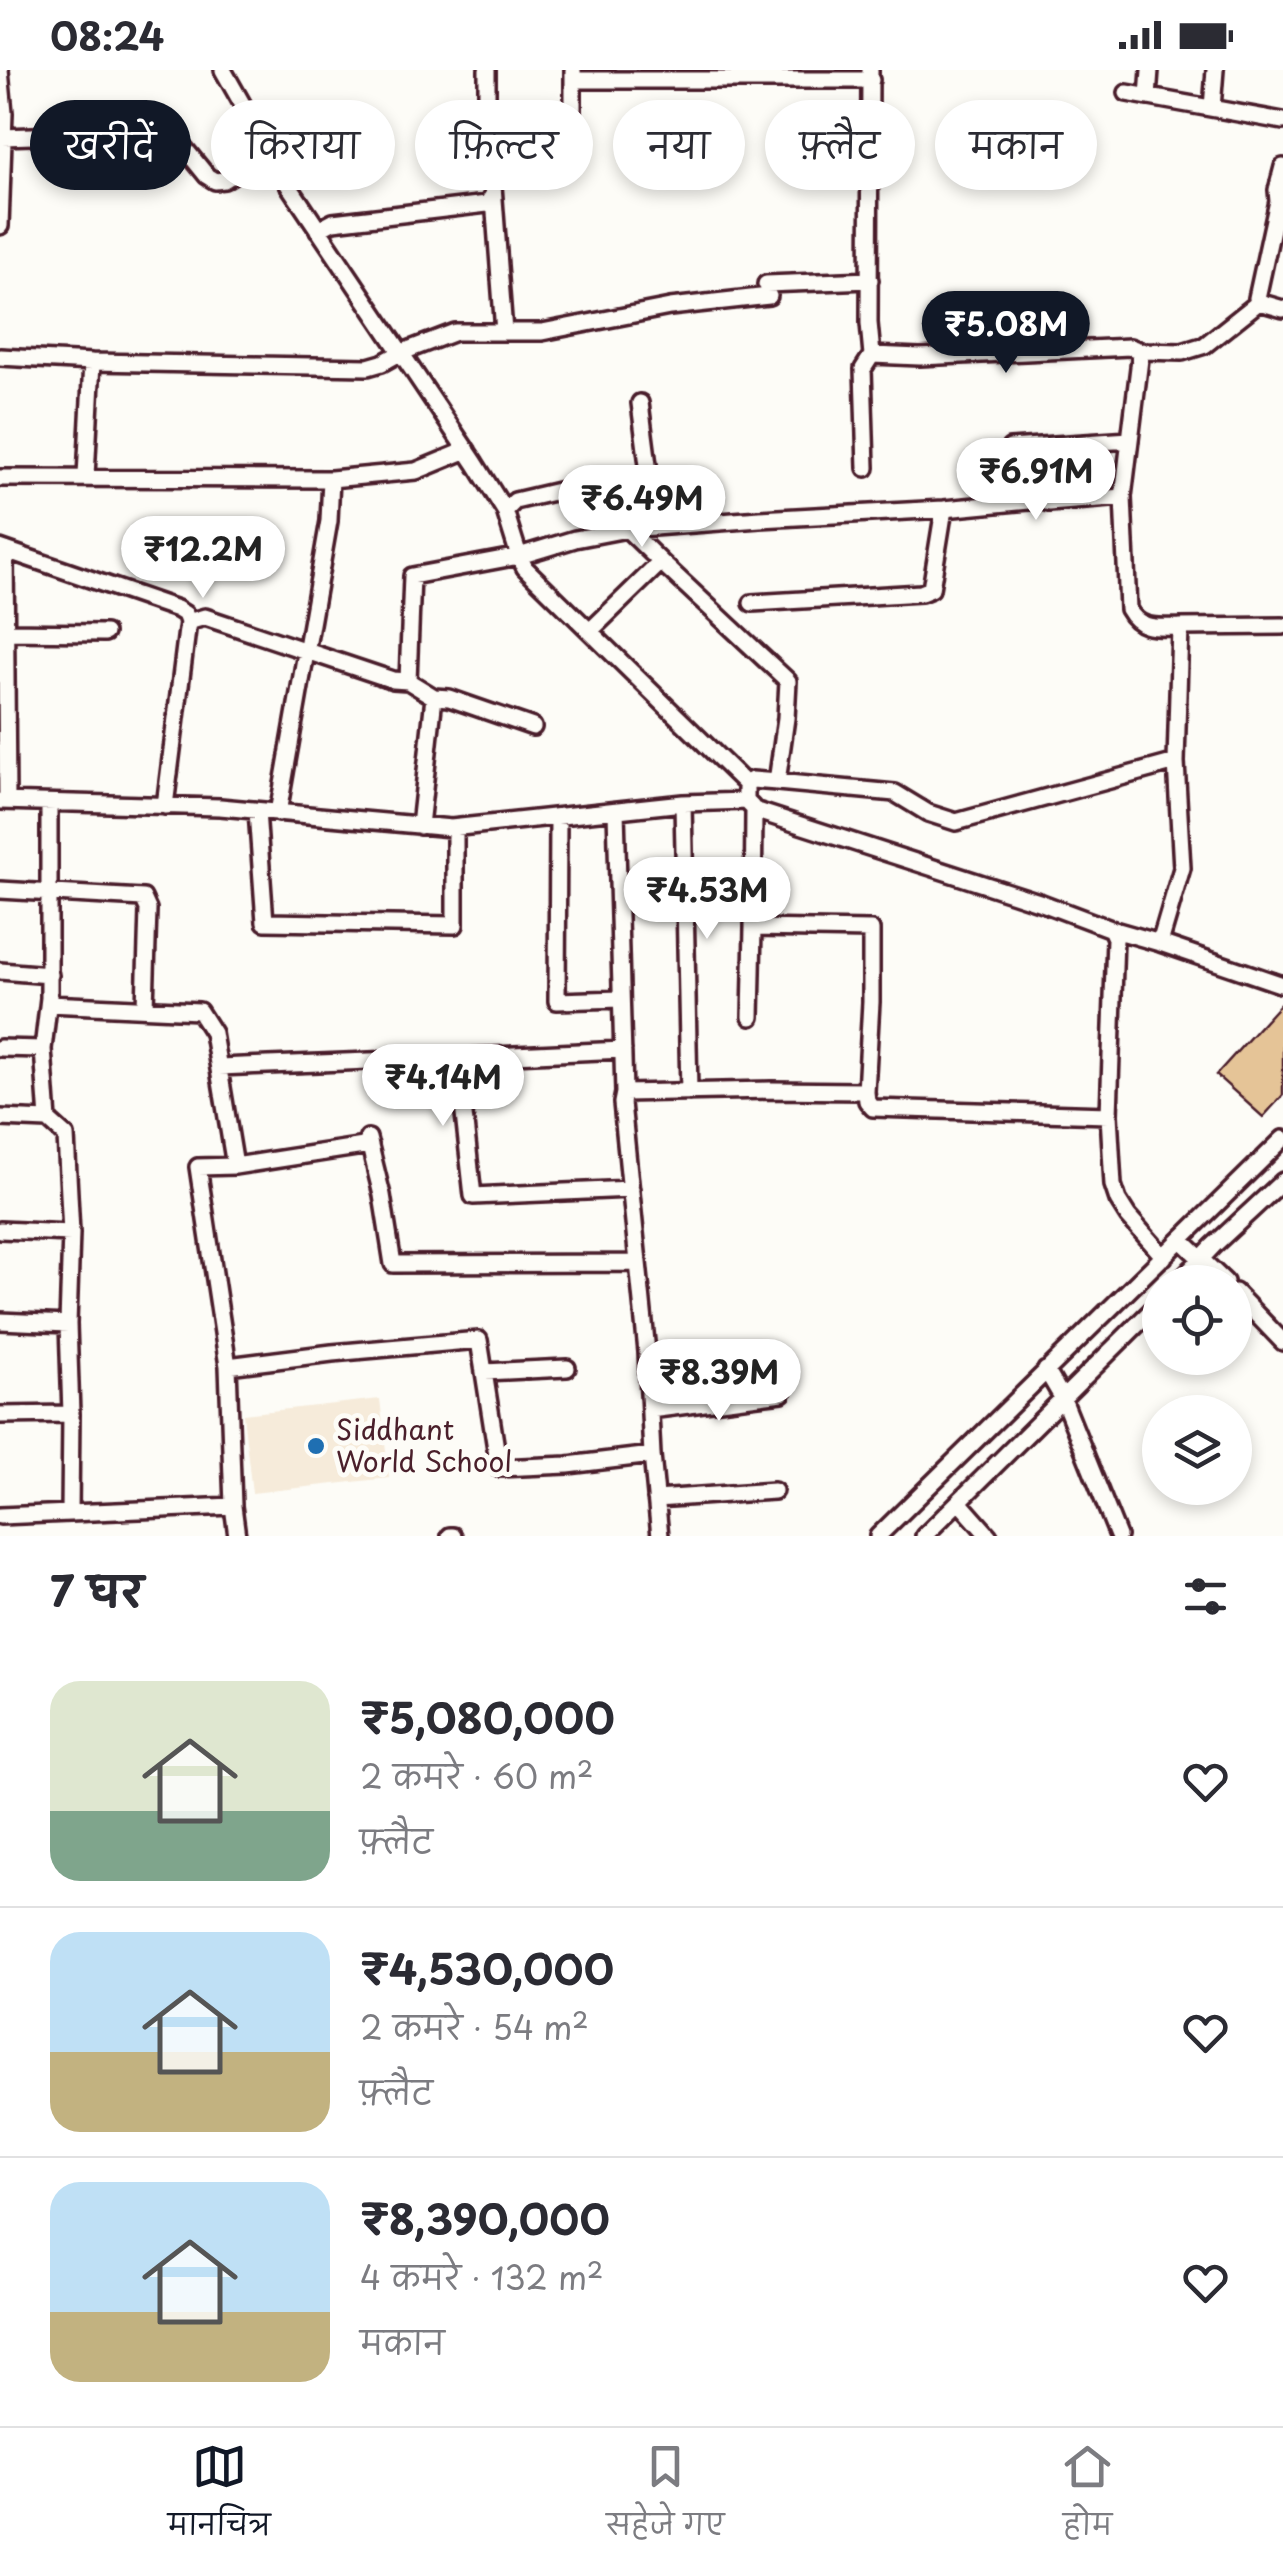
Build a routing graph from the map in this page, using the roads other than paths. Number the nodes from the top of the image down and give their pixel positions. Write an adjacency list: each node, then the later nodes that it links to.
1 (0, 70): 13 (street)
2 (223, 70): 10 (street)
3 (487, 70): 19 (street)
4 (1150, 70): 9 (street)
5 (1216, 70): 12 (street)
6 (573, 75): 7 (street); 11 (street)
7 (871, 75): 23 (street)
8 (1127, 93): 9 (street)
9 (1148, 97): 12 (street)
10 (240, 100)
11 (573, 100)
12 (1212, 108): 14 (street)
13 (2, 114): 15 (street)
14 (1283, 121)
15 (3, 137): 17 (street); 21 (street)
16 (1283, 167): 20 (street)
17 (211, 178)
18 (293, 190): 22 (street)
19 (493, 195): 22 (street); 26 (street)
20 (1280, 203): 24 (street)
21 (0, 226)
22 (318, 230): 28 (street)
23 (870, 280): 26 (street); 29 (street)
24 (1259, 302): 25 (street); 27 (street)
25 (1283, 308)
26 (504, 332): 28 (street)
27 (1141, 352): 29 (street); 33 (street)
28 (400, 353): 31 (street); 35 (street)
29 (872, 356): 36 (street)
30 (0, 357): 31 (street)
31 (92, 362): 37 (street)
32 (640, 403): 44 (street)
33 (1130, 440): 34 (street); 41 (street)
34 (1010, 448)
35 (467, 450): 39 (street); 43 (street)
36 (866, 468)
37 (86, 476): 38 (street); 39 (street)
38 (0, 478)
39 (331, 479): 56 (street)
40 (571, 488): 43 (street)
41 (1123, 497): 42 (street); 52 (street)
42 (944, 509): 44 (street); 49 (street)
43 (505, 511): 47 (street)
44 (656, 527): 45 (street)
45 (628, 529): 47 (street); 48 (street)
46 (3, 549): 50 (street); 54 (street)
47 (519, 556): 53 (street); 57 (street)
48 (661, 562): 53 (street); 61 (street)
49 (752, 603)
50 (188, 622): 56 (street); 66 (street)
51 (1283, 626): 52 (street)
52 (1180, 627): 60 (street)
53 (590, 630): 62 (street)
54 (3, 632): 55 (street); 63 (street)
55 (105, 633)
56 (306, 652): 57 (street); 69 (street)
57 (408, 681): 58 (street)
58 (434, 697): 59 (street); 71 (street)
59 (533, 728)
60 (1176, 762): 61 (street); 77 (street)
61 (777, 782): 62 (street)
62 (749, 798): 65 (street); 75 (street); 76 (street)
63 (4, 801): 64 (street)
64 (50, 802): 66 (street); 74 (street)
65 (683, 803): 68 (street); 90 (street)
66 (165, 806): 67 (street)
67 (257, 810): 69 (street); 72 (street)
68 (616, 811): 70 (street); 81 (street)
69 (278, 813): 71 (street)
70 (558, 818): 72 (street); 81 (street)
71 (420, 826): 72 (street)
72 (456, 828)
73 (0, 890): 74 (street)
74 (50, 894): 79 (street); 83 (street)
75 (754, 928): 84 (street); 91 (street)
76 (1111, 928): 77 (street); 93 (street)
77 (1160, 943): 80 (street)
78 (0, 971): 79 (street)
79 (50, 974): 82 (street)
80 (1280, 984)
81 (621, 1000): 87 (street)
82 (48, 1004): 83 (street); 86 (street)
83 (145, 1007): 89 (street)
84 (751, 1017)
85 (0, 1048): 86 (street)
86 (44, 1049): 95 (street)
87 (623, 1050): 88 (street); 92 (street)
88 (470, 1057): 89 (street); 99 (street)
89 (218, 1066): 97 (street)
90 (689, 1092): 91 (street); 92 (street)
91 (866, 1092): 93 (street)
92 (624, 1093): 99 (street)
93 (1109, 1115): 103 (street)
94 (0, 1118): 95 (street)
95 (48, 1120): 101 (street)
96 (1283, 1140): 102 (street)
97 (235, 1166): 105 (street); 115 (street)
98 (1283, 1180): 104 (street)
99 (631, 1189): 105 (street)
100 (0, 1230): 101 (street)
101 (72, 1233): 112 (street)
102 (1181, 1240): 103 (street); 104 (street)
103 (1164, 1257): 117 (street)
104 (1201, 1258): 106 (street); 107 (street)
105 (638, 1262): 121 (street)
106 (1195, 1265)
107 (1208, 1265)
108 (1252, 1310): 113 (street)
109 (1283, 1314): 113 (street)
110 (1142, 1320): 120 (street)
111 (0, 1321): 112 (street)
112 (68, 1324): 122 (street)
113 (1269, 1327): 114 (street)
114 (1283, 1342)
115 (228, 1366): 118 (street); 128 (street)
116 (567, 1368): 118 (street)
117 (1046, 1370): 120 (street); 133 (street)
118 (484, 1372): 124 (street)
119 (782, 1393): 121 (street)
120 (1063, 1399): 127 (street); 136 (street)
121 (650, 1410): 124 (street)
122 (71, 1414): 123 (street); 129 (street)
123 (0, 1415)
124 (652, 1455): 126 (street)
125 (774, 1491): 126 (street)
126 (656, 1500): 132 (street)
127 (959, 1502): 134 (street); 135 (street)
128 (233, 1506): 129 (street); 131 (street)
129 (70, 1513): 130 (street)
130 (0, 1516)
131 (237, 1536)
132 (660, 1536)
133 (878, 1536)
134 (924, 1536)
135 (989, 1536)
136 (1118, 1536)

